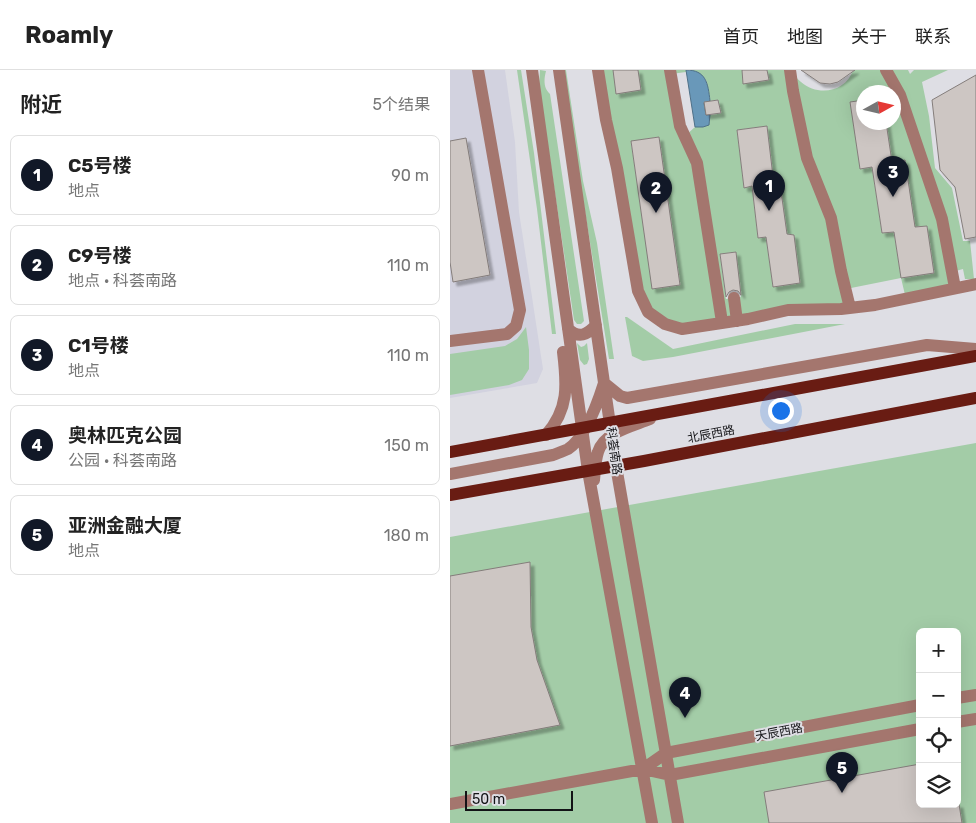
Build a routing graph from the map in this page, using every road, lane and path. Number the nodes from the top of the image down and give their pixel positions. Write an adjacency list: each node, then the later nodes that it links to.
1 (478, 70): 17 (street)
2 (532, 70): 8 (street)
3 (559, 70): 15 (street, 科荟南路)
4 (598, 70): 14 (street)
5 (670, 70): 14 (street)
6 (790, 70): 12 (street)
7 (886, 70): 10 (street)
8 (549, 193): 16 (street); 25 (street)
9 (976, 284): 10 (street)
10 (955, 288): 12 (street)
11 (734, 298): 13 (street)
12 (850, 308): 13 (street)
13 (736, 320): 14 (street)
14 (722, 322)
15 (596, 325): 16 (street); 20 (street, 科荟南路)
16 (568, 330): 24 (street)
17 (450, 341)
18 (976, 349): 20 (street)
19 (976, 356): 22 (main road)
20 (604, 384): 23 (street, 科荟南路); 29 (street)
21 (976, 398): 27 (main road, 北辰西路)
22 (662, 415): 23 (main road); 31 (street)
23 (610, 424): 24 (main road); 27 (street, 科荟南路)
24 (582, 429): 25 (main road); 28 (street)
25 (546, 435): 26 (main road)
26 (450, 452)
27 (616, 466): 28 (main road, 北辰西路); 38 (street, 科荟南路)
28 (588, 471): 30 (main road, 北辰西路); 31 (street)
29 (450, 474)
30 (450, 495)
31 (592, 497): 39 (street)
32 (976, 695): 33 (street)
33 (961, 697)
34 (916, 706): 38 (street, 天辰西路)
35 (976, 719): 36 (street)
36 (961, 721)
37 (916, 730): 40 (street, 天辰西路)
38 (666, 754): 39 (street, 天辰西路); 40 (street, 科荟南路)
39 (643, 769): 40 (street, 天辰西路); 41 (street, 天辰西路); 42 (street)
40 (670, 775): 43 (street, 科荟南路)
41 (450, 804)
42 (652, 823)
43 (678, 823)

